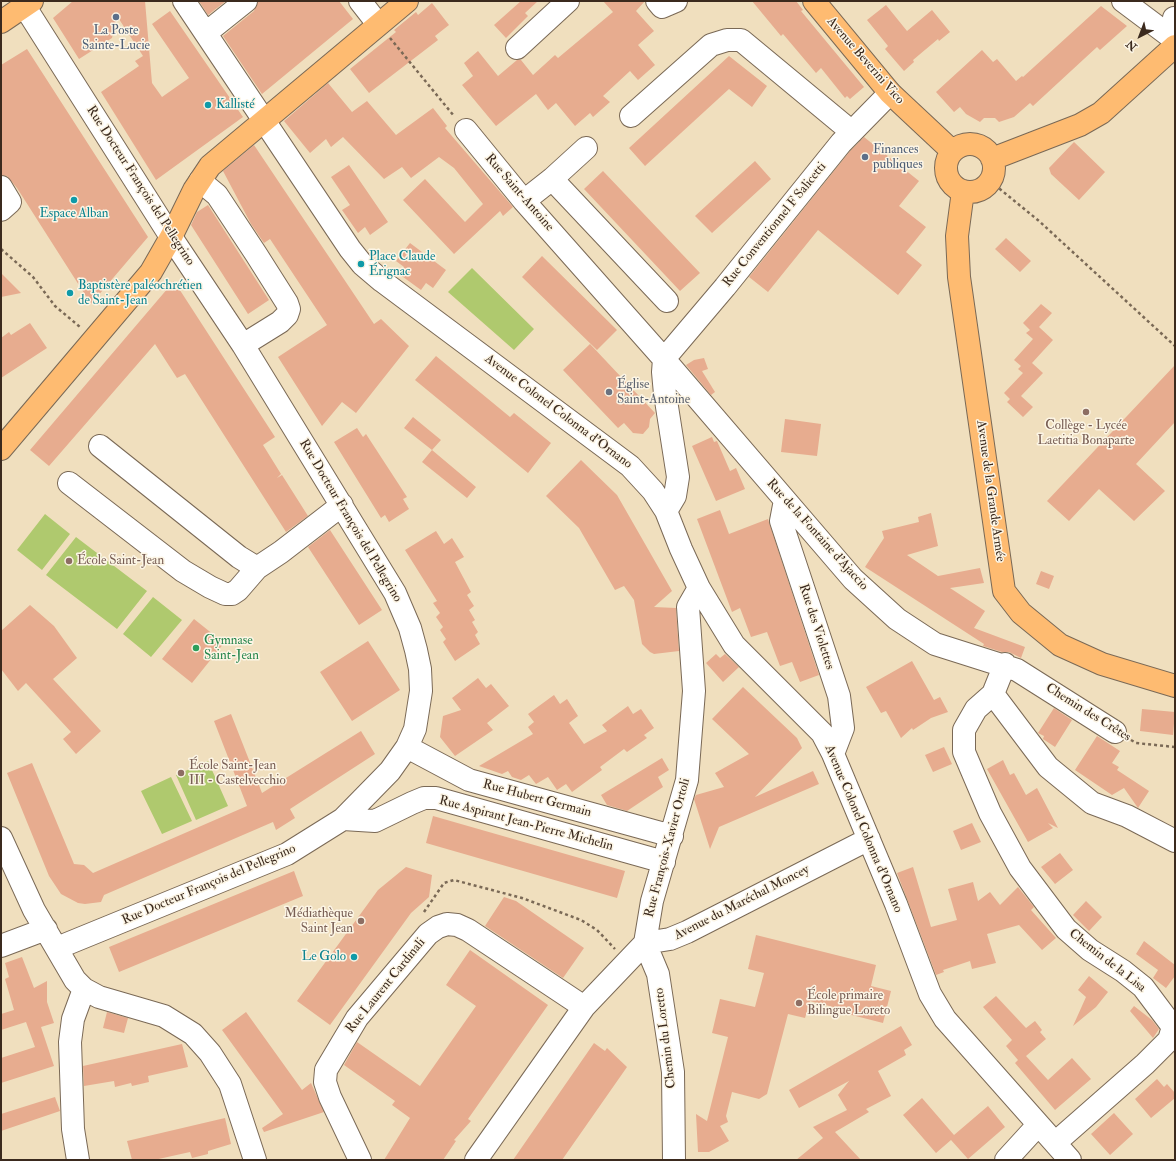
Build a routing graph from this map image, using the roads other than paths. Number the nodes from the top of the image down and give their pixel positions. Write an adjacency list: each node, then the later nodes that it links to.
1 (184, 1): 14 (street, Avenue Colonel Colonna d'Ornano)
2 (246, 1): 14 (street)
3 (360, 1): 12 (street)
4 (407, 1): 12 (main road)
5 (568, 1): 15 (street)
6 (657, 1): 7 (street)
7 (676, 1)
8 (814, 1): 16 (main road, Avenue Beverini Vico)
9 (1124, 1): 13 (street)
10 (29, 4): 11 (main road); 30 (street, Rue Docteur François del Pellegrino)
11 (1, 22)
12 (378, 24): 18 (main road)
13 (1173, 29): 23 (main road)
14 (206, 33): 18 (street, Avenue Colonel Colonna d'Ornano)
15 (517, 48)
16 (890, 93): 20 (street, Rue Conventionnel F Salicetti); 22 (main road, Avenue Beverini Vico)
17 (631, 116): 20 (street)
18 (264, 120): 25 (main road); 39 (street, Avenue Colonel Colonna d'Ornano)
19 (466, 130): 28 (street, Rue Saint-Antoine)
20 (852, 132): 33 (street, Rue Conventionnel F Salicetti)
21 (586, 148): 24 (street)
22 (952, 151): 23 (main road); 27 (main road)
23 (992, 159): 27 (main road)
24 (552, 179): 28 (street); 31 (street)
25 (200, 180): 30 (main road); 32 (street)
26 (1, 187): 29 (street)
27 (963, 191): 43 (main road, Avenue de la Grande Armée)
28 (524, 201): 33 (street, Rue Saint-Antoine)
29 (1, 210)
30 (171, 237): 32 (street, Rue Docteur François del Pellegrino); 35 (main road)
31 (667, 302)
32 (243, 346): 38 (street, Rue Docteur François del Pellegrino)
33 (664, 358): 37 (street, Rue de la Fontaine d'Ajaccio); 39 (street)
34 (100, 446): 40 (street)
35 (1, 449)
36 (69, 482): 40 (street)
37 (785, 500): 42 (street, Rue de la Fontaine d'Ajaccio); 47 (street, Rue des Violettes)
38 (342, 505): 40 (street); 46 (street, Rue Docteur François del Pellegrino)
39 (666, 511): 41 (street, Avenue Colonel Colonna d'Ornano)
40 (257, 568)
41 (699, 588): 47 (street, Avenue Colonel Colonna d'Ornano); 49 (street, Rue François-Xavier Ortoli)
42 (1005, 664): 44 (street, Chemin de la Lisa); 45 (street, Chemin des Crêtes)
43 (1175, 686)
44 (993, 694): 52 (street); 61 (street, Chemin de la Lisa)
45 (1115, 732)
46 (407, 747): 48 (street, Rue Docteur François del Pellegrino); 49 (street, Rue Hubert Germain)
47 (833, 754): 51 (street, Avenue Colonel Colonna d'Ornano)
48 (343, 820): 53 (street, Rue Aspirant Jean-Pierre Michelin); 57 (street, Rue Docteur François del Pellegrino)
49 (672, 836): 53 (street, Rue François-Xavier Ortoli)
50 (1, 838): 54 (street)
51 (869, 839): 55 (street, Avenue du Maréchal Moncey); 60 (street, Avenue Colonel Colonna d'Ornano)
52 (1175, 841)
53 (664, 862): 55 (street, Rue François-Xavier Ortoli)
54 (46, 929): 56 (street); 57 (street)
55 (645, 943): 59 (street); 66 (street, Chemin du Loretto)
56 (1, 946)
57 (57, 948): 58 (street)
58 (84, 989): 62 (street); 63 (street)
59 (584, 1007): 64 (street, Rue Laurent Cardinali); 65 (street)
60 (1038, 1125): 61 (street, Avenue Colonel Colonna d'Ornano); 67 (street)
61 (1055, 1143): 68 (street, Avenue Colonel Colonna d'Ornano)
62 (78, 1160)
63 (256, 1160)
64 (360, 1160)
65 (476, 1160)
66 (674, 1160)
67 (1006, 1160)
68 (1070, 1160)

